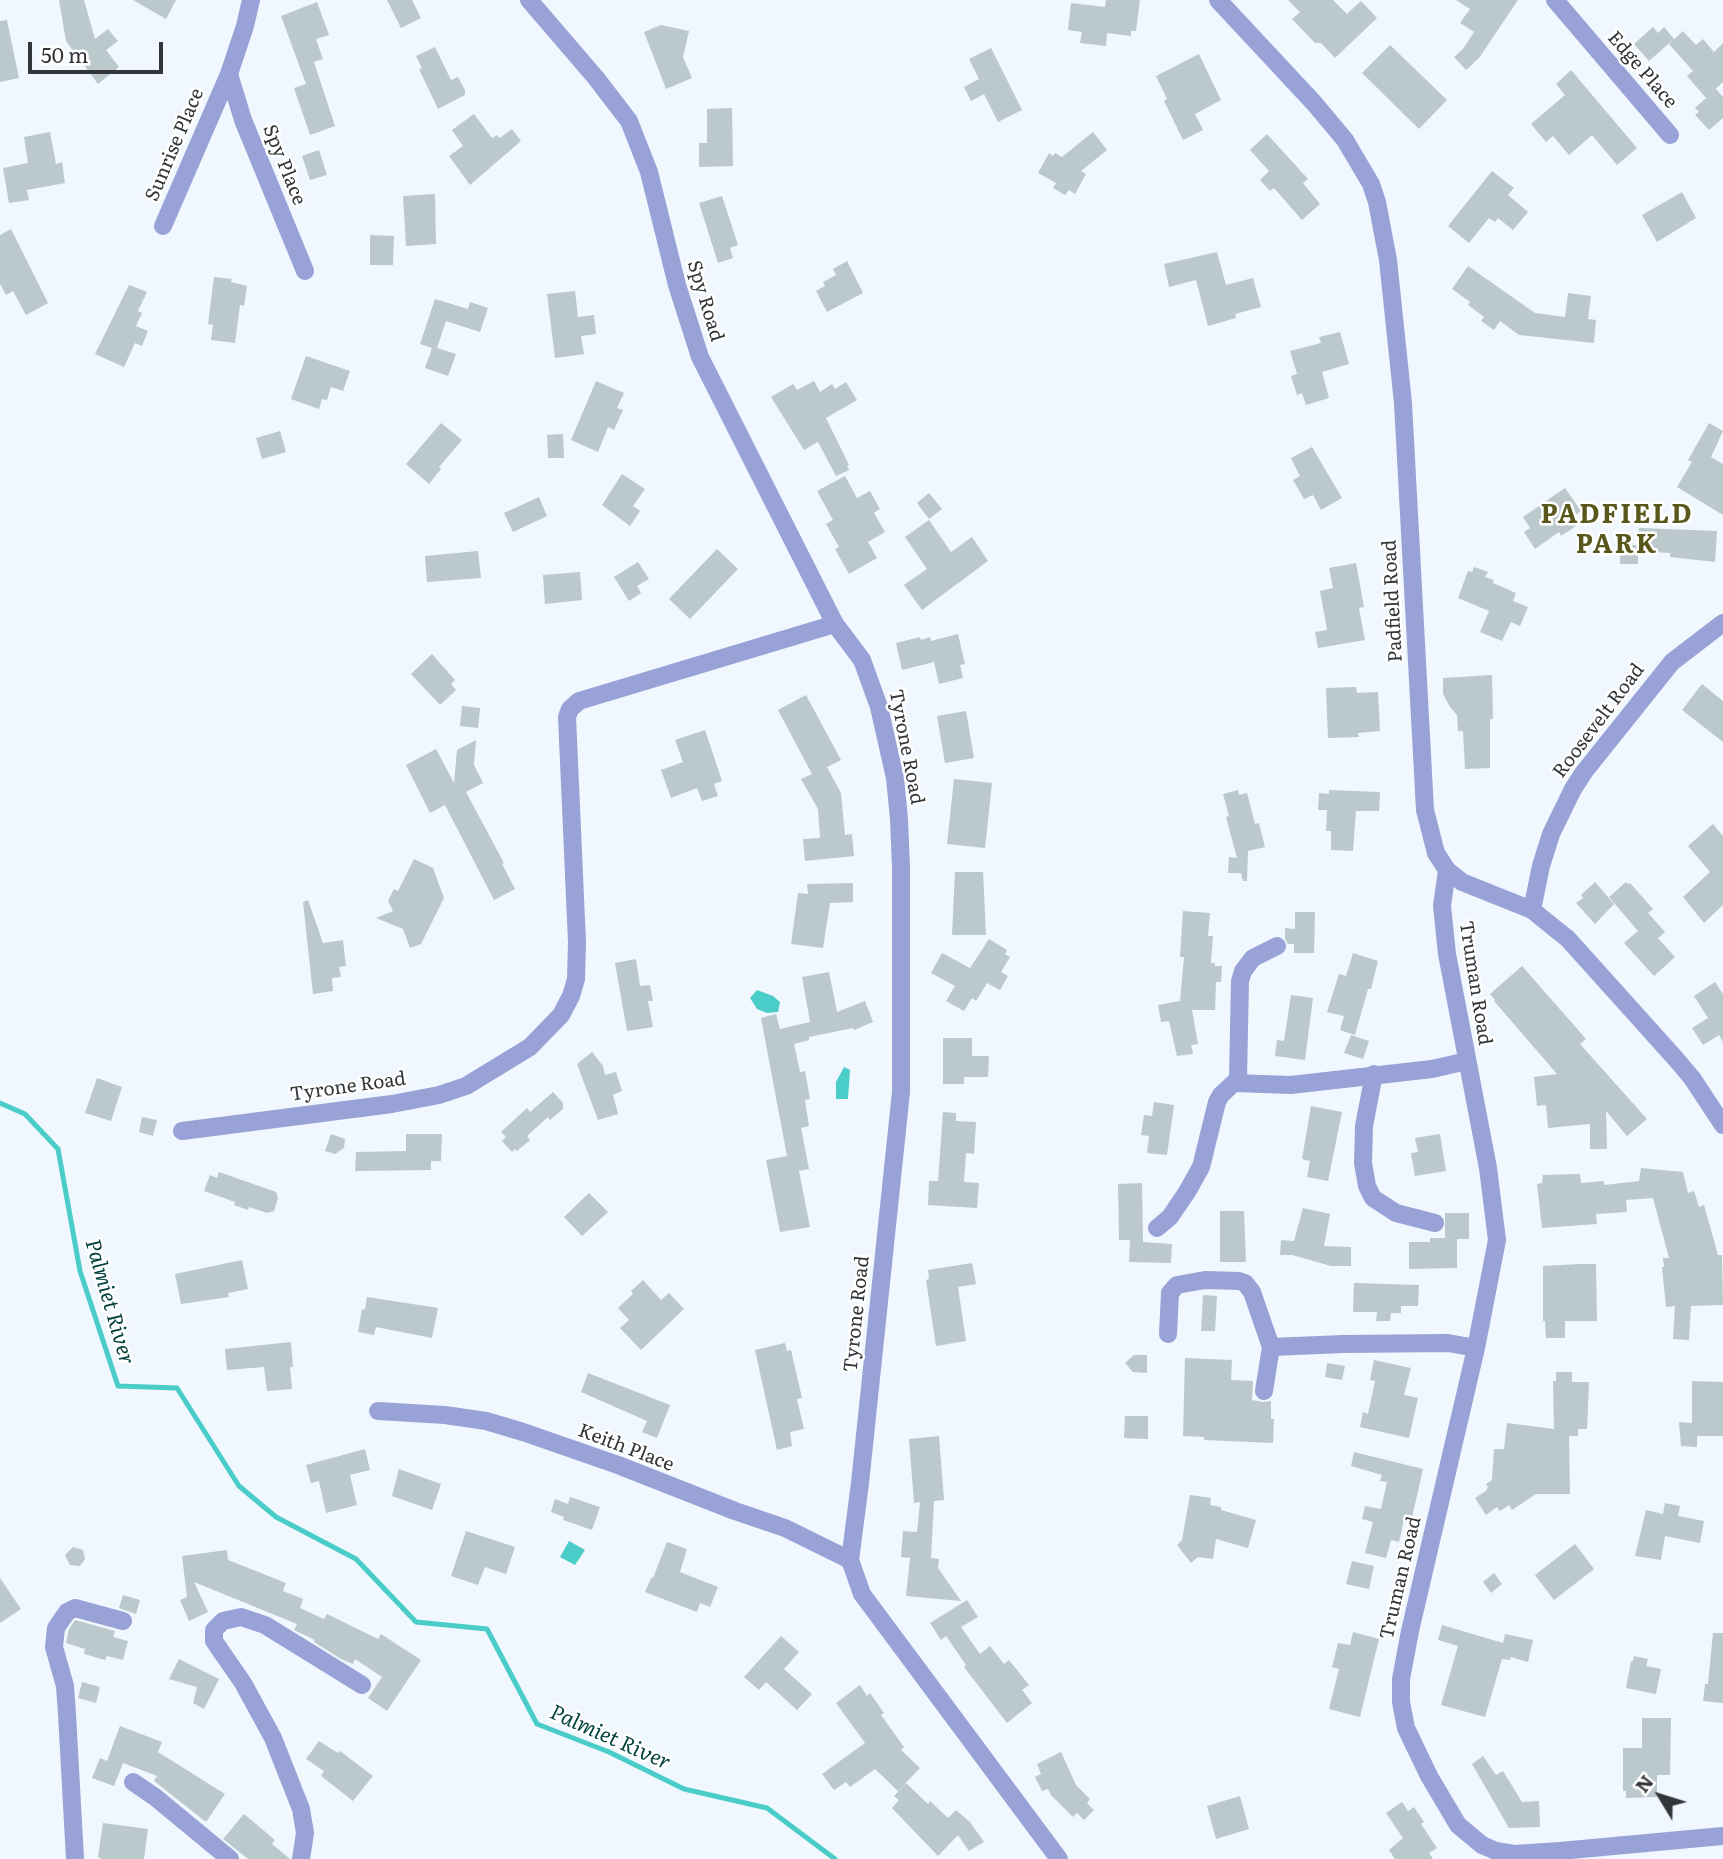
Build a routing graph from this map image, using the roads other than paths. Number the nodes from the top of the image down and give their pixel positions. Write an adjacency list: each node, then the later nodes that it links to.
1 (251, 0): 5 (street, Sunrise Place)
2 (529, 0): 10 (street, Spy Road)
3 (1218, 0): 11 (street, Padfield Road)
4 (1555, 0): 6 (street, Edge Place)
5 (229, 74): 7 (street, Sunrise Place); 8 (street, Spy Place)
6 (1670, 135)
7 (163, 226)
8 (305, 271)
9 (1723, 622): 12 (street, Roosevelt Road)
10 (835, 624): 18 (street, Tyrone Road); 26 (street, Tyrone Road)
11 (1447, 870): 12 (street); 14 (street, Truman Road)
12 (1531, 910): 17 (street)
13 (1277, 946): 16 (street)
14 (1467, 1061): 15 (street, Truman Road); 23 (street, Truman Road)
15 (1374, 1074): 16 (street, Truman Road); 19 (street)
16 (1234, 1083): 20 (street)
17 (1723, 1125)
18 (182, 1131)
19 (1435, 1223)
20 (1157, 1228)
21 (1168, 1334): 22 (street)
22 (1270, 1347): 23 (street); 24 (street)
23 (1476, 1348): 30 (street, Truman Road)
24 (1264, 1391)
25 (377, 1411): 26 (street, Keith Place)
26 (850, 1560): 34 (street, Tyrone Road)
27 (123, 1622): 31 (street)
28 (362, 1685): 33 (street)
29 (133, 1782): 32 (street)
30 (1723, 1836)
31 (75, 1859)
32 (230, 1859)
33 (302, 1859)
34 (1059, 1859)

